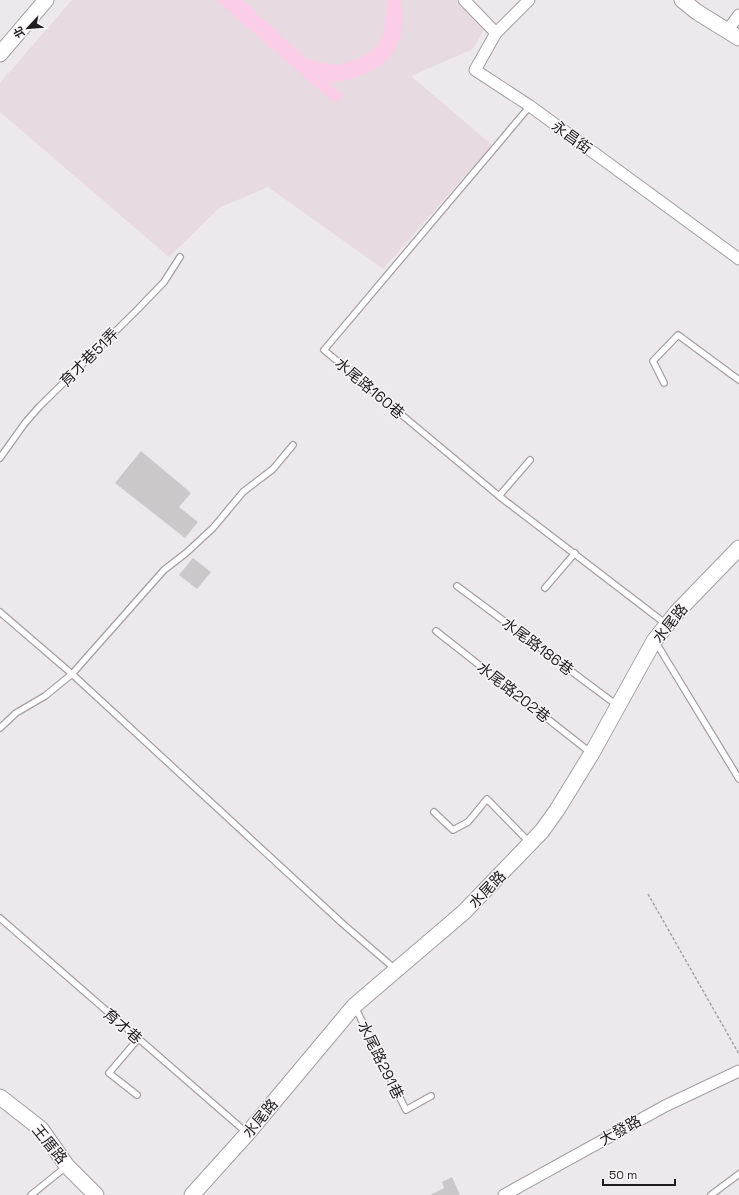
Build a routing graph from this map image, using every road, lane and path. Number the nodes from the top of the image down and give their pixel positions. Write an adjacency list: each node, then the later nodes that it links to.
1 (46, 0): 8 (street)
2 (464, 0): 6 (street)
3 (530, 0): 6 (street, 永昌街)
4 (682, 0): 7 (street)
5 (739, 14): 7 (street)
6 (496, 33): 9 (street, 永昌街)
7 (733, 35)
8 (0, 54)
9 (530, 106): 11 (street, 永昌街); 17 (lane, 水尾路160巷)
10 (180, 257): 15 (lane, 育才巷51弄)
11 (739, 259)
12 (739, 380): 13 (lane)
13 (664, 383)
14 (293, 444): 26 (lane)
15 (0, 458)
16 (530, 460): 17 (lane)
17 (499, 496): 19 (lane, 水尾路160巷)
18 (739, 548): 23 (street, 水尾路)
19 (575, 553): 21 (lane); 23 (lane, 水尾路160巷)
20 (457, 586): 27 (lane, 水尾路186巷)
21 (545, 588)
22 (0, 612): 26 (lane)
23 (666, 624): 25 (street, 水尾路)
24 (436, 631): 29 (lane, 水尾路202巷)
25 (654, 641): 27 (street, 水尾路); 30 (lane)
26 (72, 674): 28 (lane); 35 (lane)
27 (618, 706): 29 (street, 水尾路)
28 (0, 728)
29 (592, 753): 32 (street, 水尾路)
30 (739, 779)
31 (434, 812): 32 (lane)
32 (531, 843): 35 (street, 水尾路)
33 (648, 894): 38 (path)
34 (0, 918): 37 (lane, 育才巷)
35 (396, 970): 36 (street, 水尾路)
36 (354, 1006): 41 (lane, 水尾路291巷); 43 (street, 水尾路)
37 (138, 1039): 40 (lane); 43 (lane, 育才巷)
38 (739, 1054)
39 (739, 1071): 49 (street, 大發路)
40 (137, 1095)
41 (431, 1096)
42 (0, 1098): 44 (street, 王厝路)
43 (247, 1134): 48 (street, 水尾路)
44 (67, 1166): 46 (lane); 47 (street, 王厝路)
45 (739, 1174): 50 (lane)
46 (30, 1195)
47 (96, 1195)
48 (192, 1195)
49 (504, 1195)
50 (712, 1195)

